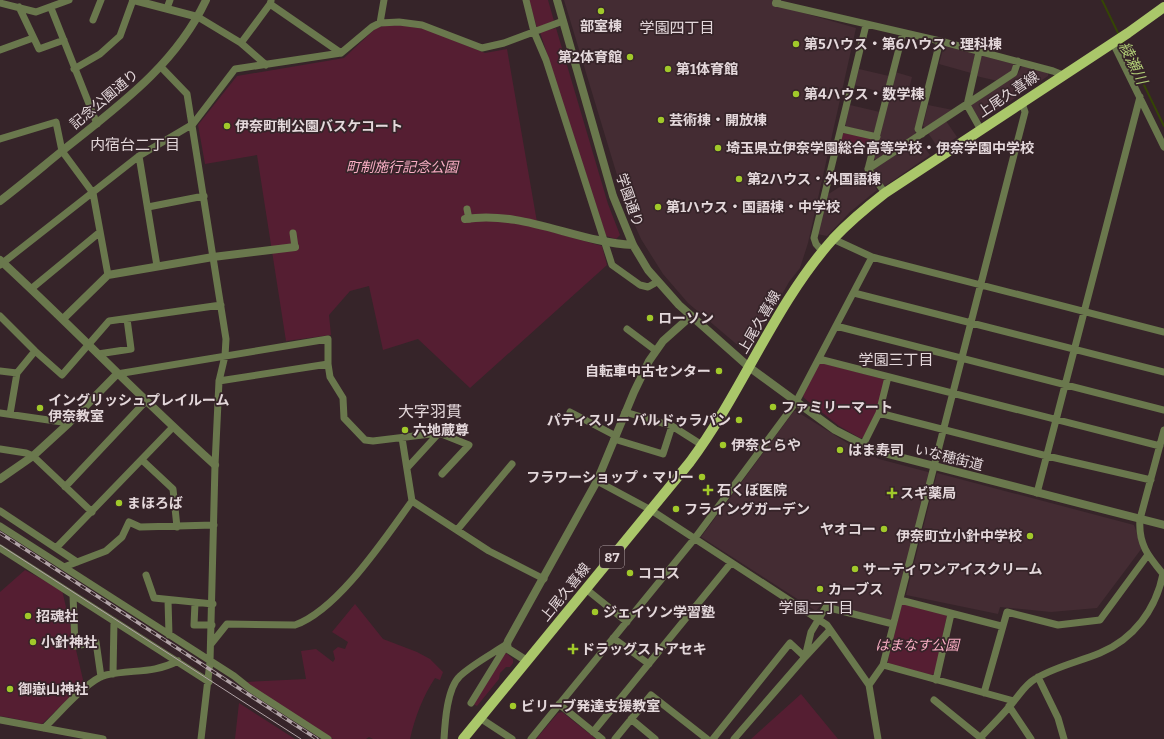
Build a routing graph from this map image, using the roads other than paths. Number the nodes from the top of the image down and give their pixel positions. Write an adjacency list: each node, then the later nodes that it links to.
1 (69, 0): 14 (street)
2 (101, 0): 16 (street)
3 (133, 0): 11 (street); 33 (street)
4 (206, 0): 15 (street, 記念公園通り)
5 (384, 0): 18 (street)
6 (526, 0): 20 (street)
7 (557, 0): 17 (street, 学園通り)
8 (776, 1): 19 (street)
9 (271, 2): 26 (street); 29 (street)
10 (0, 3): 12 (street)
11 (168, 4): 15 (street)
12 (19, 7): 14 (street); 22 (street)
13 (1164, 7): 25 (main road, 上尾久喜線 / 87)
14 (50, 8): 23 (street)
15 (198, 18): 26 (street); 32 (street, 記念公園通り)
16 (92, 20)
17 (563, 21): 20 (street); 60 (street, 学園通り)
18 (380, 23): 20 (street); 29 (street)
19 (866, 25): 21 (street); 40 (street)
20 (534, 32): 59 (street)
21 (903, 33): 24 (street); 43 (street)
22 (33, 38): 23 (street); 27 (street)
23 (64, 40): 33 (street)
24 (940, 41): 28 (street); 42 (street)
25 (1114, 42): 34 (main road, 上尾久喜線 / 87); 35 (street)
26 (242, 43): 31 (street)
27 (0, 50)
28 (979, 52): 30 (street); 37 (street)
29 (341, 53): 31 (street)
30 (1018, 61): 34 (street); 37 (street)
31 (266, 65): 39 (street)
32 (161, 67): 38 (street, 記念公園通り); 39 (street)
33 (74, 69): 38 (street)
34 (1063, 75): 36 (main road, 上尾久喜線 / 87)
35 (1140, 97): 45 (street); 73 (street)
36 (1022, 103): 41 (main road, 上尾久喜線 / 87); 69 (street)
37 (967, 105): 41 (street); 42 (street)
38 (97, 124): 46 (street, 記念公園通り)
39 (193, 124): 47 (street); 51 (street)
40 (842, 129): 43 (street); 62 (street)
41 (981, 130): 50 (main road, 上尾久喜線 / 87)
42 (922, 134): 48 (street)
43 (877, 137): 48 (street)
44 (0, 139): 46 (street)
45 (1164, 147)
46 (62, 151): 49 (street); 52 (street, 記念公園通り)
47 (139, 156): 49 (street); 53 (street)
48 (868, 169): 50 (street)
49 (93, 193): 56 (street); 65 (street)
50 (886, 193): 58 (main road, 上尾久喜線 / 87)
51 (204, 196): 53 (street); 63 (street)
52 (0, 201)
53 (148, 207): 66 (street)
54 (467, 209): 55 (street)
55 (467, 219): 59 (street)
56 (100, 232): 67 (street); 70 (street)
57 (293, 233): 61 (street)
58 (833, 239): 62 (main road, 上尾久喜線 / 87); 64 (street)
59 (604, 242): 60 (street); 68 (street)
60 (633, 245): 68 (street, 学園通り)
61 (295, 247): 63 (street)
62 (823, 252): 91 (main road, 上尾久喜線 / 87)
63 (213, 257): 66 (street); 72 (street)
64 (872, 257): 69 (street); 71 (street)
65 (1, 263): 70 (street)
66 (157, 266): 67 (street)
67 (108, 275): 76 (street)
68 (657, 282): 75 (street, 学園通り)
69 (982, 286): 73 (street); 78 (street)
70 (31, 289): 76 (street)
71 (854, 293): 78 (street); 79 (street)
72 (221, 305): 77 (street); 87 (street)
73 (1084, 311): 81 (street); 83 (street)
74 (0, 316): 85 (street)
75 (691, 316): 84 (street); 91 (street, 学園通り)
76 (63, 319): 82 (street)
77 (127, 319): 82 (street); 86 (street)
78 (971, 324): 83 (street); 89 (street)
79 (836, 326): 88 (street); 89 (street)
80 (627, 329): 84 (street)
81 (1164, 332)
82 (89, 345): 85 (street); 86 (street)
83 (1074, 349): 93 (street); 98 (street)
84 (655, 350): 104 (street)
85 (35, 351): 94 (street)
86 (98, 354): 95 (street)
87 (225, 356): 90 (street); 95 (street); 97 (street)
88 (819, 359): 96 (street); 101 (street)
89 (963, 359): 98 (street); 99 (street)
90 (328, 364): 97 (street); 115 (street)
91 (749, 367): 101 (street, いな穂街道); 117 (main road, 上尾久喜線 / 87)
92 (0, 371): 94 (street)
93 (1164, 372)
94 (17, 373): 107 (street)
95 (117, 374): 100 (street); 109 (street)
96 (888, 377): 99 (street); 106 (street)
97 (219, 381): 125 (street)
98 (1064, 384): 102 (street); 108 (street)
99 (954, 394): 108 (street); 112 (street)
100 (146, 402): 111 (street); 132 (street)
101 (796, 402): 118 (street, いな穂街道); 144 (street)
102 (1164, 410)
103 (570, 412): 116 (street)
104 (625, 412): 110 (street); 116 (street)
105 (0, 413): 107 (street)
106 (879, 413): 112 (street); 118 (street)
107 (10, 414): 109 (street)
108 (1055, 419): 119 (street); 122 (street)
109 (69, 423): 121 (street)
110 (672, 426): 116 (street); 117 (street)
111 (173, 427): 123 (street); 125 (street)
112 (945, 429): 122 (street); 127 (street)
113 (1164, 430): 119 (street)
114 (439, 433): 115 (street); 126 (street); 128 (street)
115 (402, 438): 126 (street)
116 (615, 438): 131 (street)
117 (702, 445): 135 (main road, 上尾久喜線 / 87)
118 (863, 445): 127 (street, いな穂街道)
119 (1160, 446): 130 (street)
120 (0, 449): 121 (street)
121 (33, 456): 129 (street); 132 (street)
122 (1047, 456): 130 (street); 133 (street)
123 (142, 460): 136 (street); 142 (street)
124 (512, 464): 143 (street)
125 (215, 465): 139 (street)
126 (407, 468): 134 (street)
127 (935, 468): 133 (street, いな穂街道); 157 (street)
128 (442, 474)
129 (0, 479)
130 (1151, 480): 138 (street)
131 (597, 481): 135 (street); 153 (street)
132 (65, 487): 136 (street)
133 (1036, 493): 138 (street, いな穂街道)
134 (412, 500): 143 (street); 170 (street)
135 (651, 510): 144 (street); 154 (main road, 上尾久喜線 / 87)
136 (92, 512): 146 (street)
137 (0, 513): 146 (street)
138 (1140, 520): 141 (street, いな穂街道); 147 (street)
139 (214, 525): 142 (street); 159 (street)
140 (0, 526): 150 (street)
141 (1164, 526)
142 (177, 527): 148 (street)
143 (457, 530): 153 (street)
144 (695, 538): 149 (street); 163 (street)
145 (0, 548): 155 (street)
146 (56, 548): 148 (street)
147 (1147, 556): 151 (street); 166 (street)
148 (77, 562): 150 (street)
149 (731, 563): 161 (street); 176 (street)
150 (64, 567): 168 (street)
151 (1164, 574): 180 (street)
152 (146, 575): 156 (street)
153 (544, 579): 171 (street)
154 (586, 589): 163 (street); 175 (main road, 上尾久喜線 / 87)
155 (73, 595): 162 (street); 179 (street)
156 (168, 600): 158 (street); 168 (street)
157 (900, 600): 160 (street); 164 (street)
158 (195, 603): 159 (street); 165 (street)
159 (213, 604): 165 (street)
160 (951, 614): 166 (street); 181 (street)
161 (818, 619): 164 (street); 167 (street); 172 (street)
162 (114, 621): 173 (street); 178 (street)
163 (626, 622): 169 (street)
164 (893, 624): 177 (street)
165 (212, 625): 170 (street)
166 (1002, 626): 184 (street)
167 (830, 630): 172 (street); 183 (street)
168 (168, 635): 174 (street)
169 (613, 638): 176 (street); 187 (street)
170 (211, 644): 174 (street)
171 (507, 644): 175 (street); 186 (street); 199 (street)
172 (805, 657): 207 (street); 208 (street)
173 (178, 661): 178 (street); 182 (street)
174 (210, 662): 182 (street); 198 (street)
175 (527, 662): 189 (main road, 上尾久喜線 / 87)
176 (649, 664): 193 (street)
177 (883, 665): 181 (street); 183 (street)
178 (113, 674): 179 (street)
179 (101, 677): 192 (street)
180 (1038, 678): 188 (street); 211 (street)
181 (936, 680): 184 (street)
182 (209, 682): 197 (street)
183 (869, 685): 209 (street)
184 (984, 692): 188 (street)
185 (934, 700): 195 (street)
186 (471, 703)
187 (559, 704): 193 (street); 202 (street)
188 (1012, 704): 195 (street); 210 (street)
189 (480, 718): 200 (main road, 上尾久喜線 / 87); 201 (street)
190 (631, 719): 204 (street); 205 (street); 206 (street)
191 (0, 720): 192 (street)
192 (44, 728): 194 (street)
193 (593, 732): 203 (street)
194 (74, 736): 196 (street)
195 (980, 738)
196 (103, 739)
197 (201, 739)
198 (328, 739)
199 (444, 739)
200 (463, 739)
201 (512, 739)
202 (531, 739)
203 (602, 739)
204 (615, 739)
205 (655, 739)
206 (707, 739)
207 (713, 739)
208 (734, 739)
209 (878, 739)
210 (1031, 739)
211 (1064, 739)

